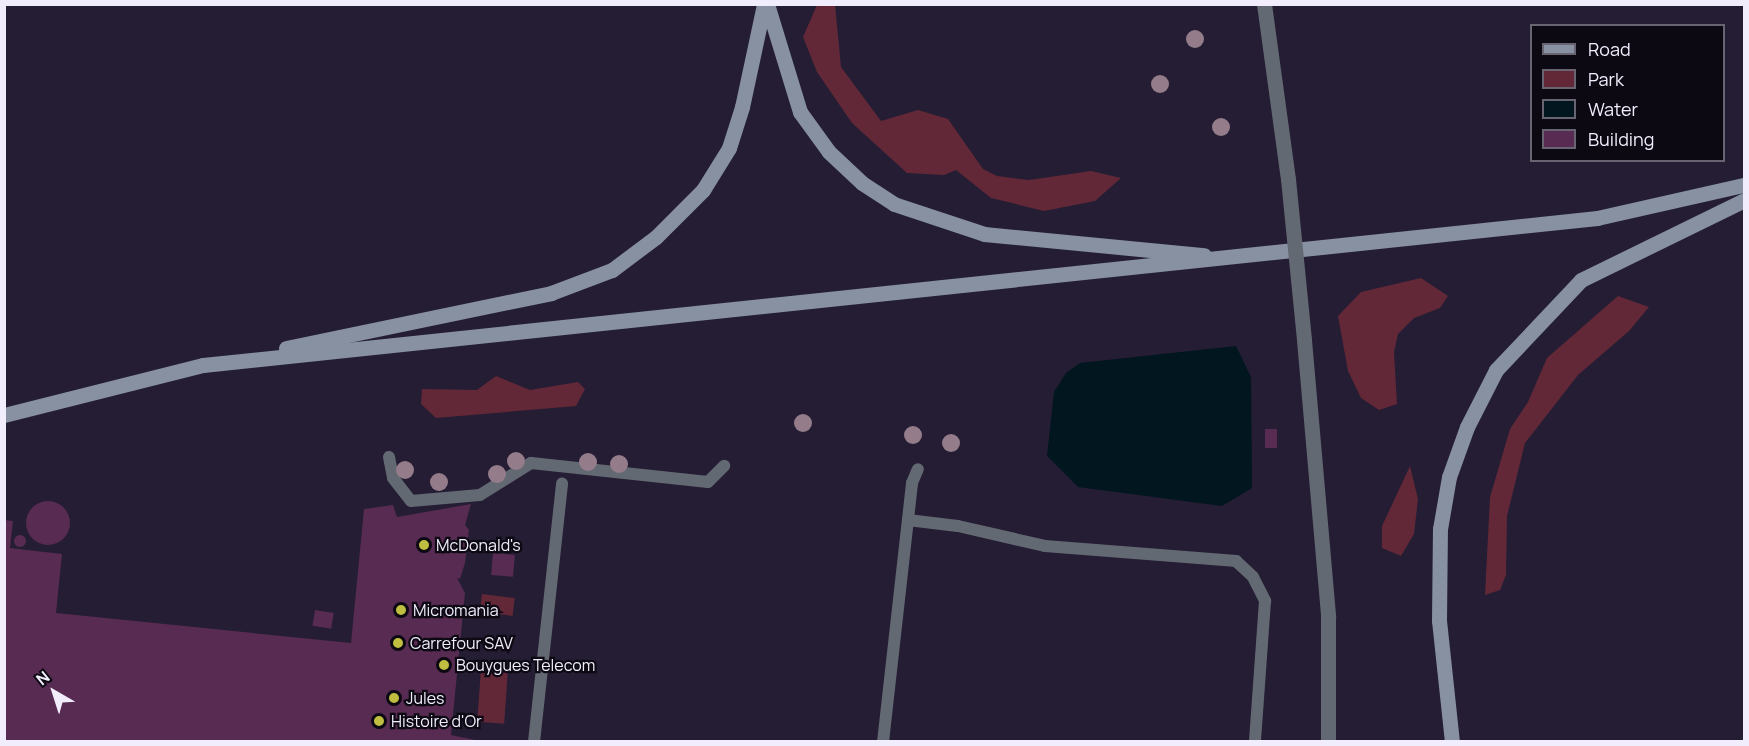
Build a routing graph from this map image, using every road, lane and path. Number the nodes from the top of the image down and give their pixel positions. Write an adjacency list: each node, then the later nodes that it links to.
1 (765, 4): 5 (main road); 6 (main road)
2 (1264, 4): 16 (street, bridge)
3 (1744, 185): 5 (main road)
4 (1744, 200): 17 (main road)
5 (1237, 258): 6 (main road)
6 (203, 365): 7 (main road)
7 (4, 414)
8 (389, 457): 9 (lane)
9 (724, 466)
10 (918, 469): 12 (lane)
11 (562, 484): 13 (lane)
12 (908, 520): 14 (lane); 15 (lane)
13 (534, 741)
14 (883, 741)
15 (1256, 741)
16 (1328, 741)
17 (1452, 741)

